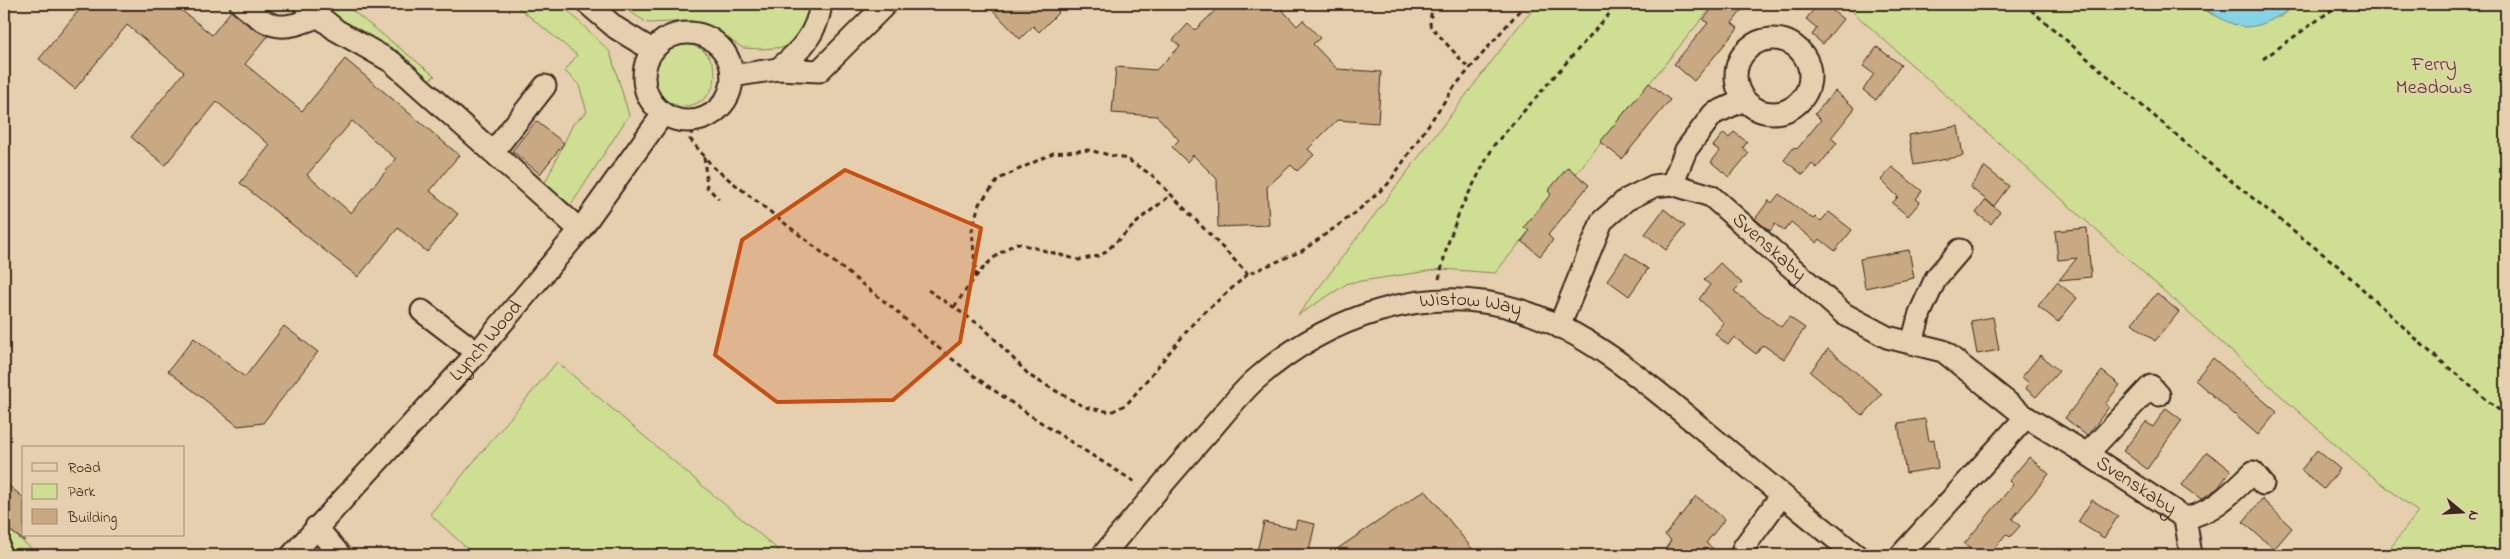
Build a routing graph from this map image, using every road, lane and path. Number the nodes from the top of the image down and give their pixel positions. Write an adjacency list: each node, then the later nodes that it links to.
1 (241, 4): 10 (street)
2 (588, 4): 11 (street)
3 (821, 4): 13 (street)
4 (886, 4): 13 (street)
5 (1432, 4): 14 (path)
6 (1525, 4): 14 (path)
7 (1618, 4): 29 (path)
8 (2024, 4): 37 (path)
9 (2340, 4): 12 (path)
10 (311, 10): 20 (street)
11 (652, 50): 15 (street); 18 (street)
12 (2263, 59)
13 (778, 69): 15 (street)
14 (1469, 69): 27 (path)
15 (732, 76): 19 (street)
16 (545, 86): 20 (street)
17 (1744, 100): 22 (street)
18 (663, 114): 19 (street); 25 (street, Lynch Wood)
19 (694, 121): 21 (path)
20 (493, 152): 25 (street)
21 (704, 156): 24 (path); 41 (path)
22 (1672, 184): 33 (street, Svenskaby); 34 (street, Svenskaby)
23 (1171, 195): 27 (path); 28 (path); 28 (path)
24 (719, 199)
25 (580, 230): 35 (street, Lynch Wood)
26 (1960, 250): 34 (street)
27 (1248, 274): 31 (path)
28 (976, 277): 31 (path)
29 (1439, 279)
30 (928, 290): 31 (path)
31 (954, 308)
32 (422, 311): 35 (street)
33 (1559, 327): 42 (street, Wistow Way); 47 (street, Wistow Way)
34 (1912, 343): 38 (street, Svenskaby)
35 (477, 353): 44 (street, Lynch Wood)
36 (2151, 386): 39 (street, Svenskaby)
37 (2506, 416)
38 (2026, 417): 39 (street, Svenskaby); 50 (street)
39 (2087, 454): 43 (street, Svenskaby)
40 (2254, 473): 43 (street, Svenskaby)
41 (1135, 482)
42 (1781, 496): 48 (street); 49 (street, Wistow Way)
43 (2185, 518): 51 (street, Svenskaby)
44 (316, 528): 45 (street, Lynch Wood); 46 (street)
45 (292, 555)
46 (340, 555)
47 (1103, 555)
48 (1741, 555)
49 (1856, 555)
50 (1901, 555)
51 (2191, 555)

